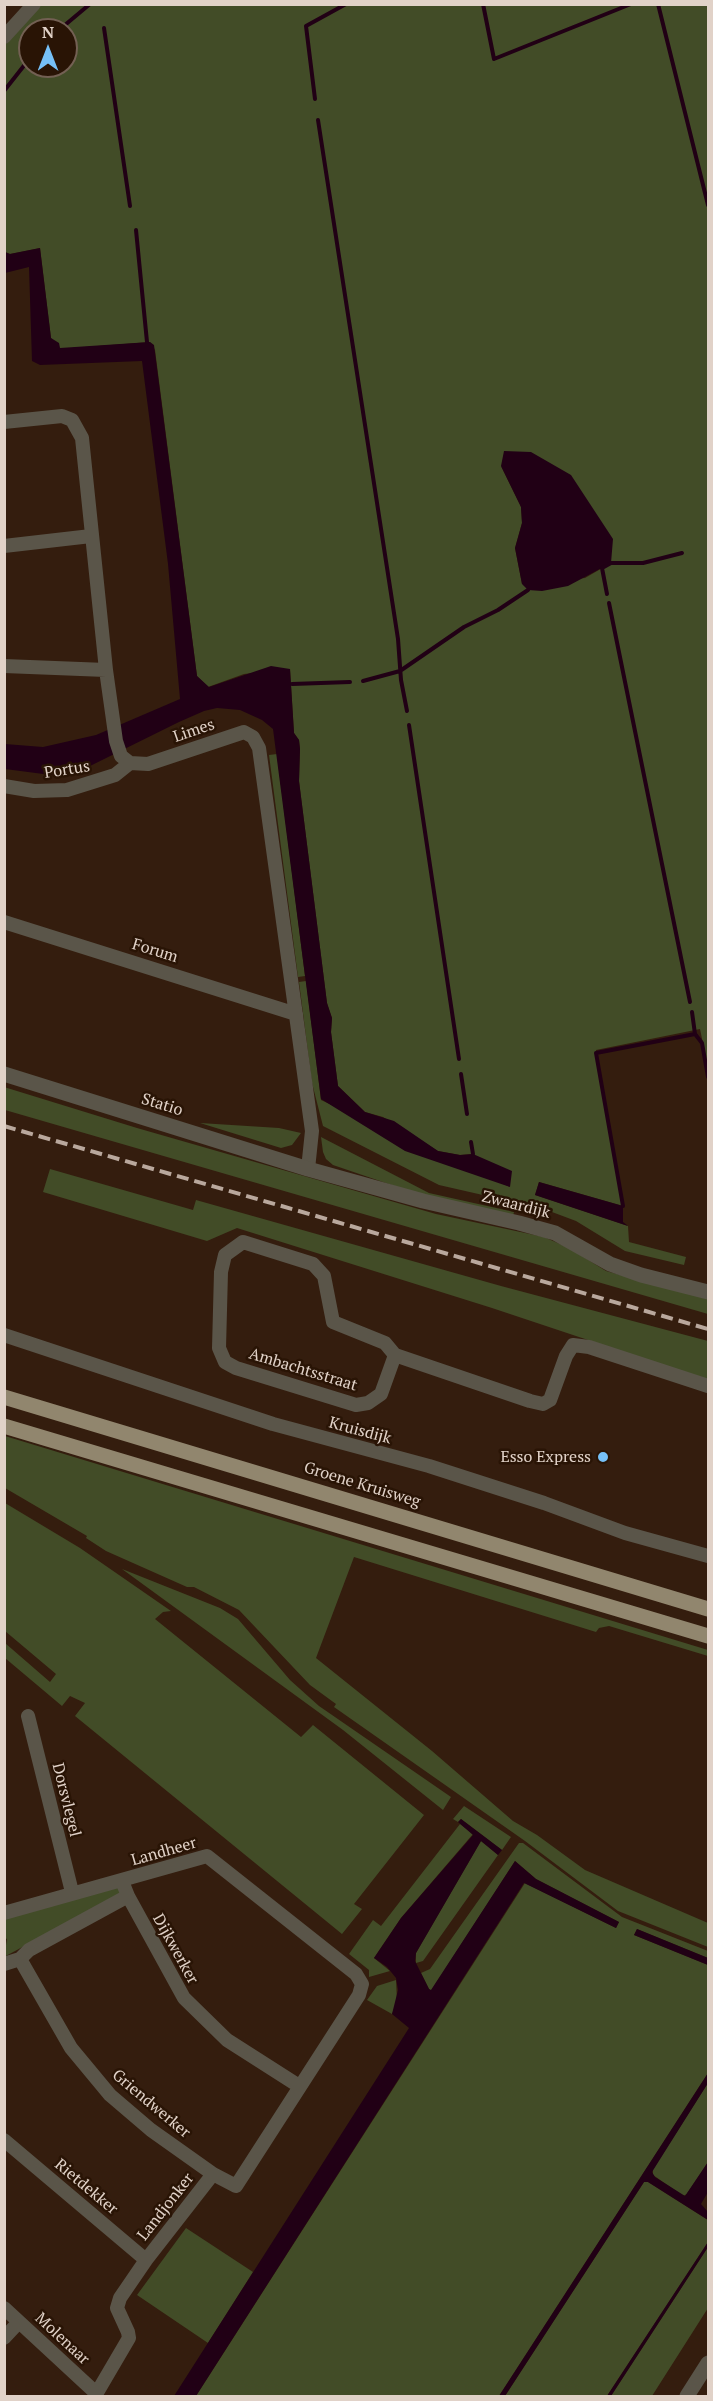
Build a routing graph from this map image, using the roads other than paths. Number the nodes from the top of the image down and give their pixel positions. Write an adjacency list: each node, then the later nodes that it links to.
1 (34, 4): 2 (street)
2 (4, 37)
3 (4, 422): 4 (street)
4 (91, 536): 5 (street); 7 (street)
5 (4, 546)
6 (4, 666): 7 (street)
7 (106, 670): 8 (street)
8 (125, 759): 9 (street, Portus); 11 (street, Limes)
9 (4, 786)
10 (4, 922): 11 (street, Forum)
11 (296, 1014): 13 (street, Limes)
12 (4, 1074): 13 (street, Statio)
13 (308, 1169): 14 (street, Zwaardijk)
14 (708, 1292)
15 (4, 1335): 20 (street, Kruisdijk)
16 (395, 1355): 16 (street, Ambachtsstraat); 17 (street, Ambachtsstraat)
17 (708, 1386)
18 (4, 1397): 21 (main road, Groene Kruisweg)
19 (4, 1426): 22 (main road)
20 (708, 1556)
21 (708, 1608)
22 (708, 1636)
23 (28, 1716): 25 (street, Dorsvlegel)
24 (122, 1881): 25 (street, Landheer); 26 (street, Dijkwerker); 30 (street, Landheer)
25 (72, 1893): 27 (street, Landheer)
26 (128, 1896): 28 (street); 31 (street, Dijkwerker)
27 (4, 1913)
28 (21, 1959): 29 (street); 33 (street, Griendwerker)
29 (4, 1964)
30 (362, 1984): 31 (street, Landjonker)
31 (299, 2086): 33 (street, Landjonker)
32 (4, 2140): 34 (street, Rietdekker)
33 (213, 2174): 34 (street, Landjonker)
34 (146, 2260): 39 (street, Landjonker)
35 (4, 2308): 36 (street, Molenaar)
36 (19, 2322): 37 (street); 39 (street, Molenaar)
37 (4, 2338)
38 (708, 2363): 40 (street)
39 (96, 2395)
40 (687, 2397)

